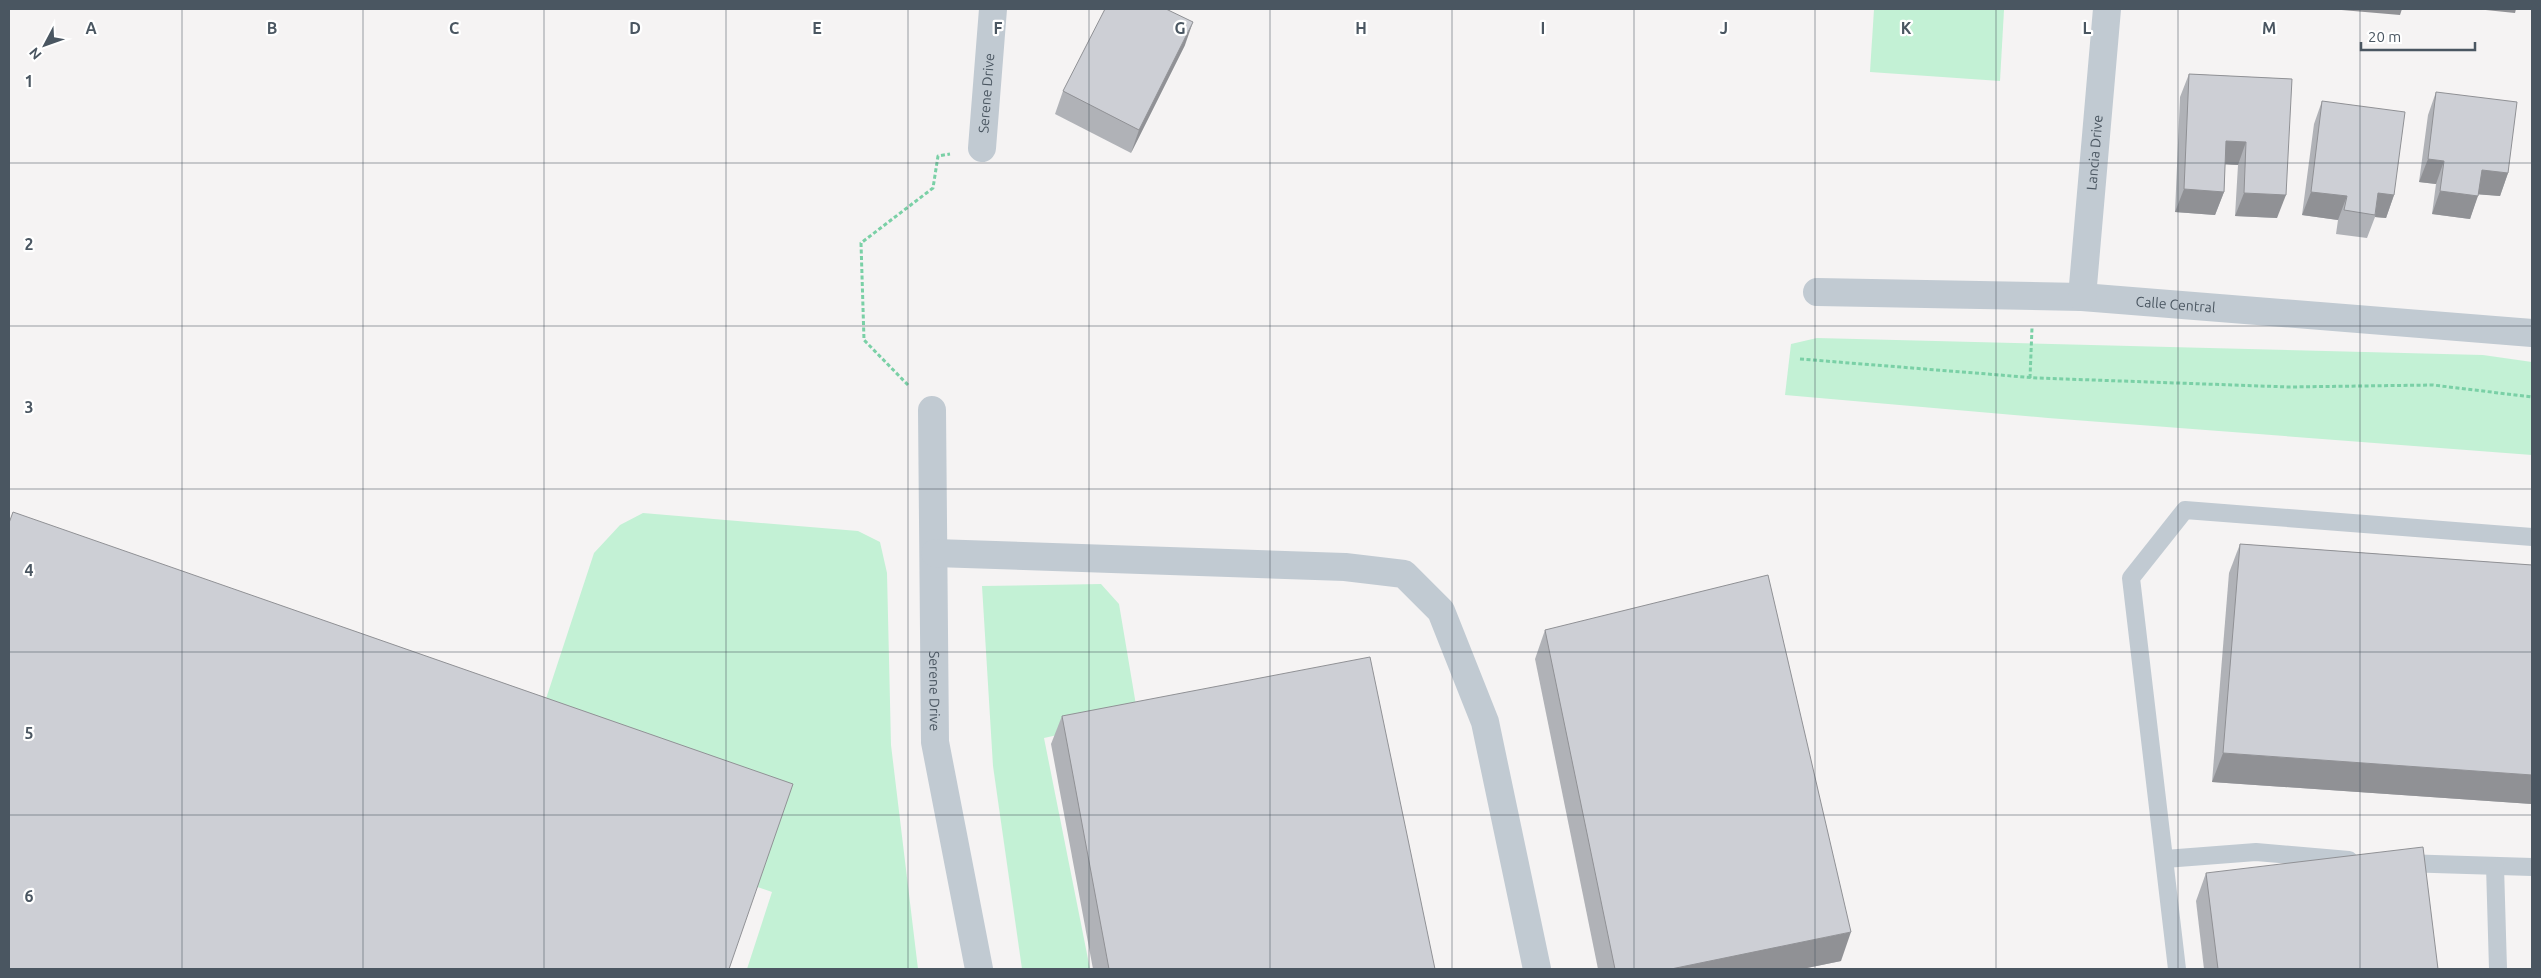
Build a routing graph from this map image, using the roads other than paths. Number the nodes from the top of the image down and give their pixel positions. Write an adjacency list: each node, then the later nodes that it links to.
1 (992, 9): 3 (street, Serene Drive)
2 (2107, 9): 5 (street, Lancia Drive)
3 (982, 148)
4 (1817, 292): 5 (street, Calle Central)
5 (2082, 297): 6 (street, Calle Central)
6 (2532, 333)
7 (932, 410): 9 (street, Serene Drive)
8 (2532, 537): 10 (lane)
9 (935, 553): 15 (street, Serene Drive); 16 (street)
10 (2165, 859): 11 (lane); 17 (lane)
11 (2367, 862)
12 (2387, 862): 13 (lane)
13 (2495, 866): 14 (lane); 18 (lane)
14 (2532, 867)
15 (979, 969)
16 (1537, 969)
17 (2177, 969)
18 (2498, 969)

